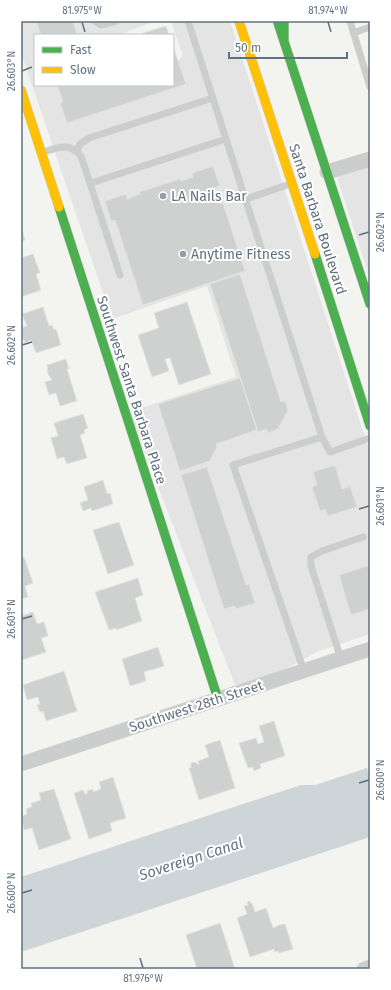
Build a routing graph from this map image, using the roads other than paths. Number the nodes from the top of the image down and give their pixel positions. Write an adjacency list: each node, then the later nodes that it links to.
1 (95, 21): 2 (lane)
2 (116, 21)
3 (188, 21): 13 (lane)
4 (239, 21): 20 (main road, Santa Barbara Boulevard)
5 (278, 21): 10 (main road, Santa Barbara Boulevard)
6 (284, 21): 10 (main road)
7 (350, 21): 9 (lane)
8 (370, 27): 9 (lane)
9 (353, 32): 11 (lane)
10 (284, 41): 18 (main road, Santa Barbara Boulevard)
11 (370, 87)
12 (21, 90): 16 (main road, Southwest Santa Barbara Place)
13 (213, 98): 14 (lane); 15 (lane)
14 (226, 139): 19 (lane); 21 (lane)
15 (77, 151): 16 (lane); 19 (lane)
16 (42, 153): 31 (main road, Southwest Santa Barbara Place)
17 (370, 159): 18 (street)
18 (327, 172): 23 (main road, Santa Barbara Boulevard)
19 (91, 183): 22 (lane)
20 (292, 184): 21 (lane); 24 (main road, Santa Barbara Boulevard)
21 (246, 199): 25 (lane)
22 (120, 275)
23 (369, 300)
24 (370, 426)
25 (322, 437): 26 (lane); 30 (lane)
26 (370, 438)
27 (363, 537): 29 (lane)
28 (370, 649): 29 (street, Southwest 28th Street)
29 (341, 659): 30 (street, Southwest 28th Street)
30 (304, 671): 31 (street, Southwest 28th Street)
31 (218, 698): 32 (street, Southwest 28th Street)
32 (21, 764)
33 (370, 967): 34 (street)
34 (364, 969)

